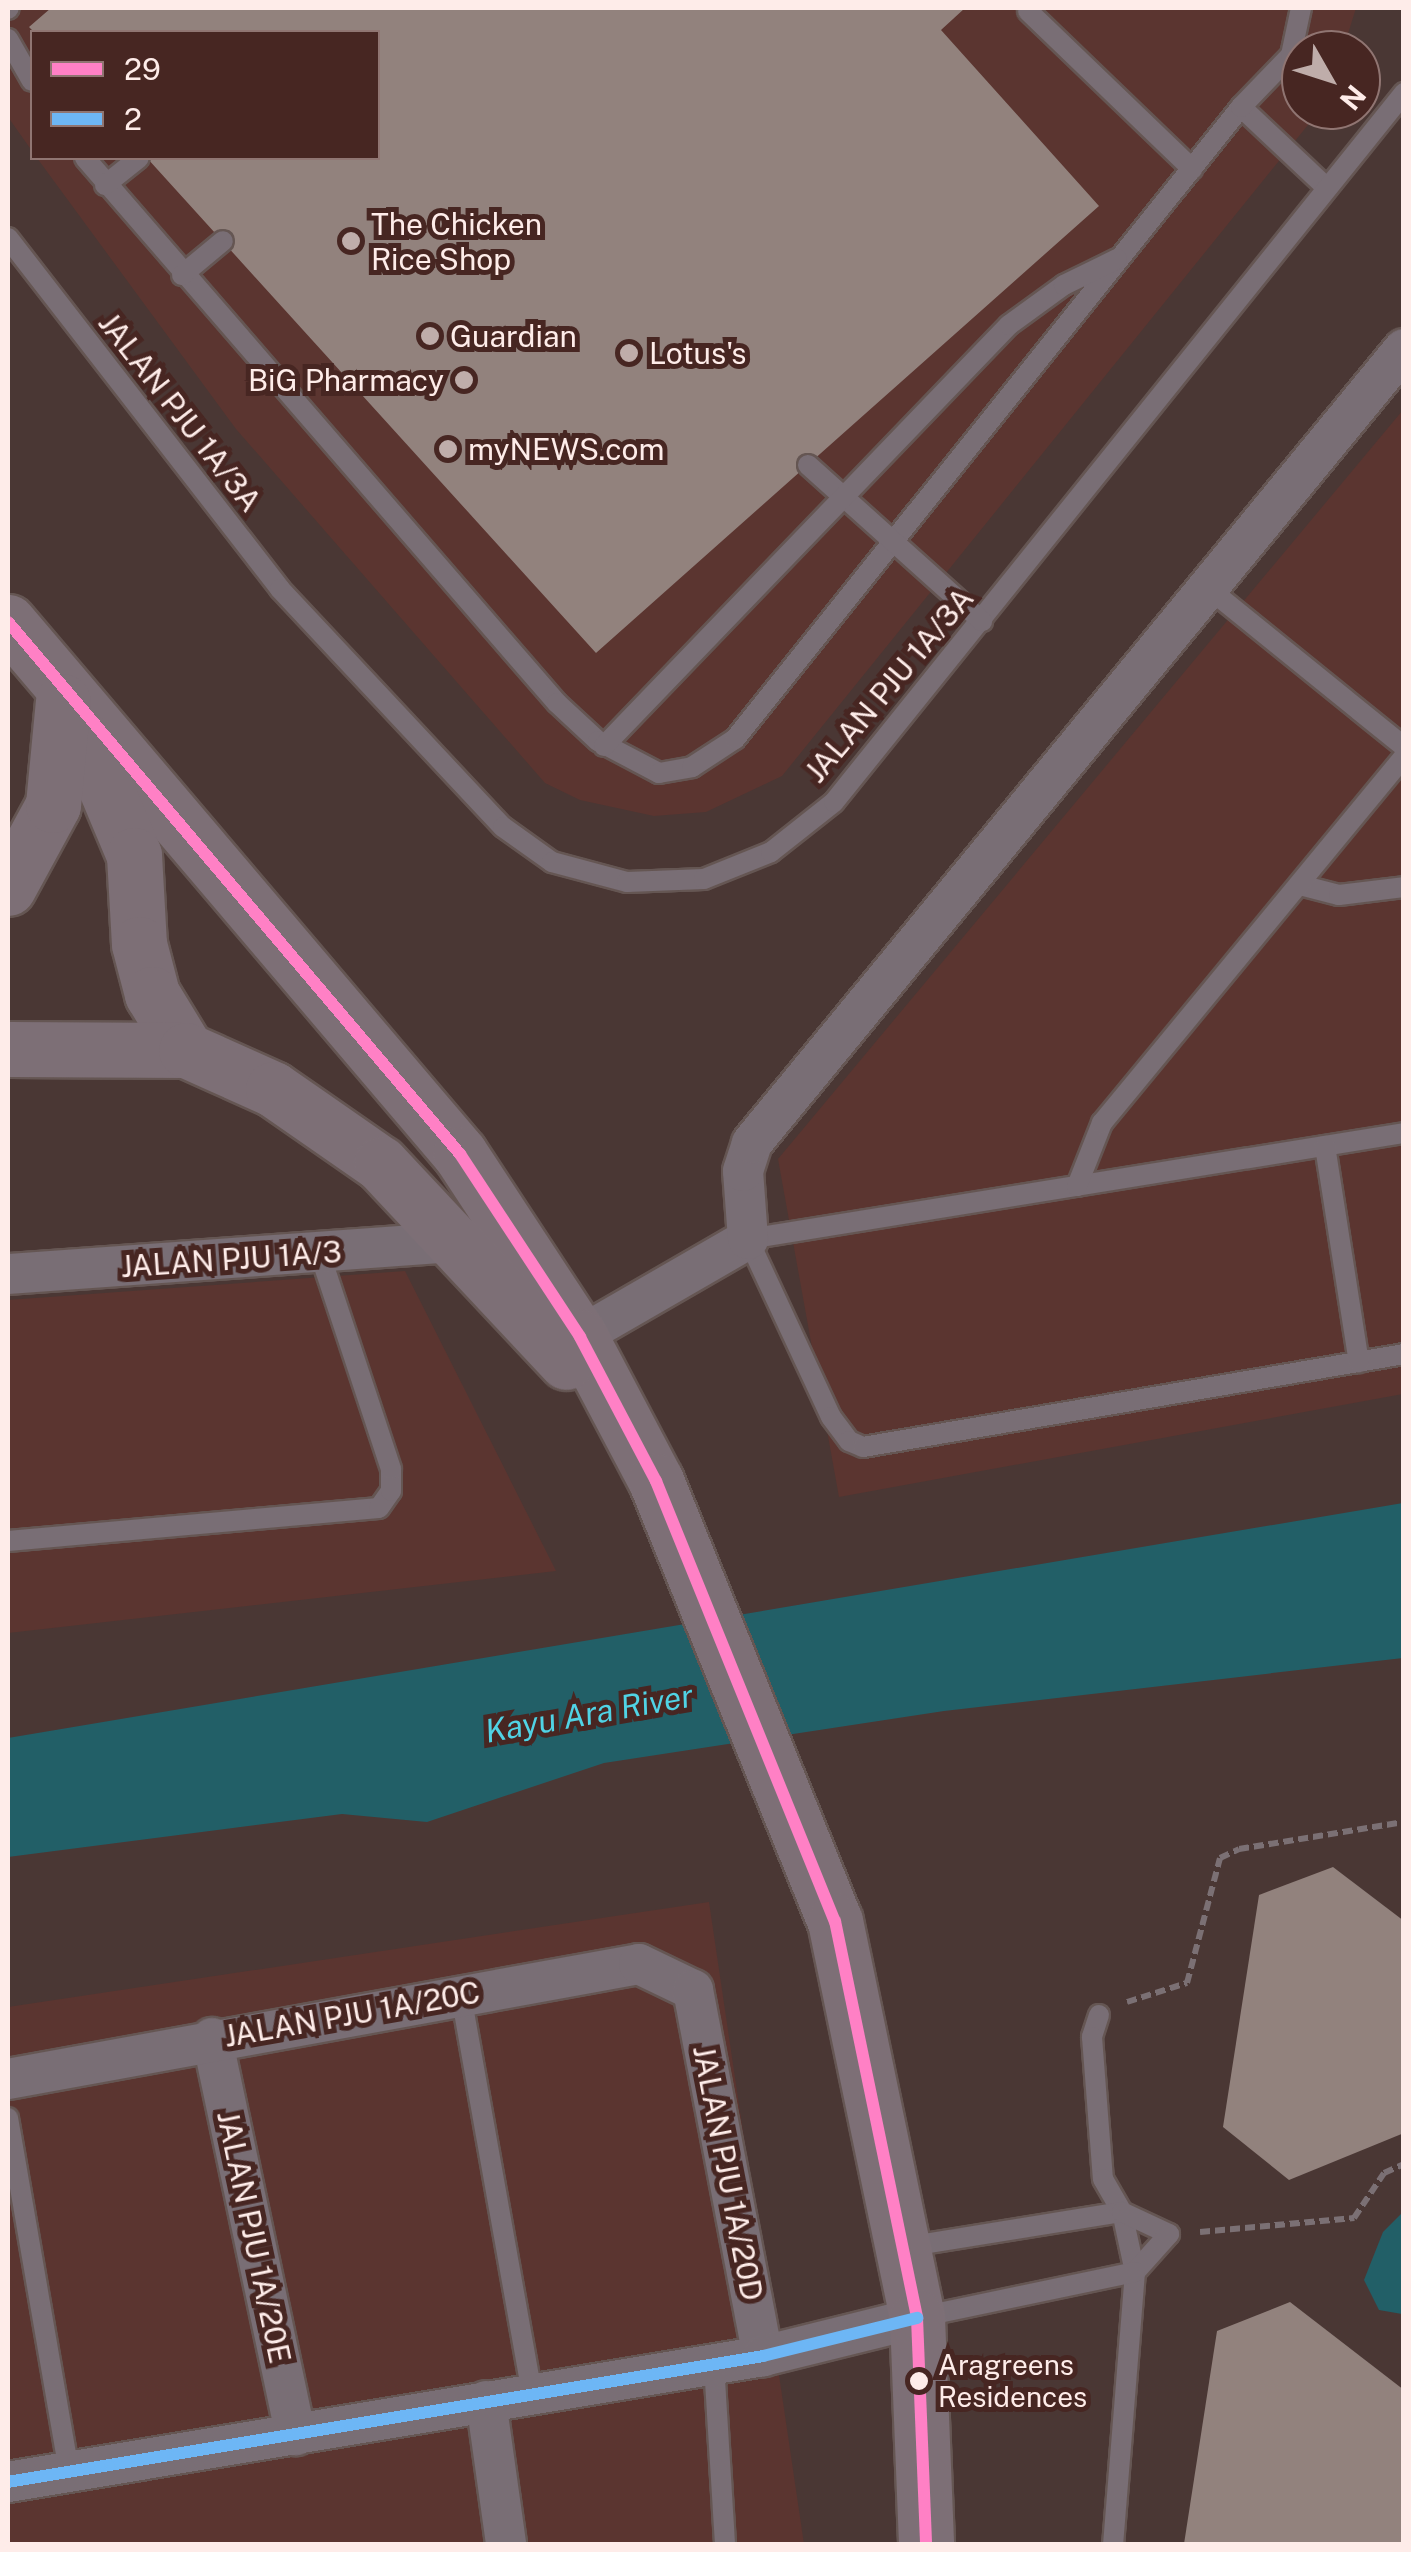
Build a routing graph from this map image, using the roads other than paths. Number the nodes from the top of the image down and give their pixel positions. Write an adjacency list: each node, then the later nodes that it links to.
1 (1301, 8): 6 (lane)
2 (1028, 12): 9 (lane)
3 (8, 39): 4 (lane)
4 (30, 78)
5 (1404, 93): 11 (lane, JALAN PJU 1A/3A)
6 (1241, 107): 9 (lane); 11 (lane)
7 (86, 160): 10 (lane)
8 (136, 160): 10 (lane)
9 (1192, 169): 14 (lane)
10 (104, 184): 15 (lane)
11 (1327, 188): 21 (lane, JALAN PJU 1A/3A)
12 (8, 238): 21 (lane, JALAN PJU 1A/3A)
13 (223, 240): 15 (lane)
14 (1123, 256): 18 (lane); 19 (lane)
15 (182, 275): 24 (lane)
16 (1404, 349): 20 (street)
17 (808, 465): 18 (lane)
18 (844, 500): 19 (lane); 24 (lane)
19 (895, 545): 21 (lane); 24 (lane)
20 (1208, 588): 25 (lane); 35 (street)
21 (982, 621)
22 (8, 622): 23 (street)
23 (63, 688): 28 (street); 31 (street); 39 (street)
24 (604, 746)
25 (1404, 747)
26 (1404, 756): 27 (lane)
27 (1300, 886): 29 (lane); 34 (lane)
28 (8, 888)
29 (1404, 888)
30 (8, 1050): 31 (street)
31 (186, 1050): 36 (street)
32 (1404, 1133): 33 (lane)
33 (1325, 1146): 34 (lane); 41 (lane)
34 (1077, 1186): 35 (lane)
35 (748, 1239): 39 (street); 41 (lane)
36 (454, 1242): 37 (street, JALAN PJU 1A/3); 39 (street)
37 (320, 1254): 38 (street, JALAN PJU 1A/3); 42 (lane)
38 (8, 1274)
39 (568, 1344): 50 (street)
40 (1404, 1354): 41 (lane)
41 (1358, 1362)
42 (8, 1541)
43 (693, 1990): 44 (street, JALAN PJU 1A/20C); 53 (street, JALAN PJU 1A/20D)
44 (461, 1995): 46 (street, JALAN PJU 1A/20C); 55 (lane)
45 (1100, 2016): 49 (lane)
46 (212, 2038): 47 (street, JALAN PJU 1A/20C); 57 (street, JALAN PJU 1A/20E)
47 (8, 2079)
48 (8, 2118): 58 (lane)
49 (1122, 2212): 50 (lane); 51 (lane); 51 (lane)
50 (905, 2247): 52 (street)
51 (1135, 2272): 52 (lane); 63 (lane)
52 (917, 2318): 53 (street); 62 (street)
53 (763, 2356): 54 (street)
54 (714, 2364): 55 (street); 61 (lane)
55 (532, 2394): 56 (street)
56 (486, 2402): 57 (street); 60 (street)
57 (296, 2435): 58 (street)
58 (70, 2472): 59 (street)
59 (8, 2482)
60 (506, 2544)
61 (725, 2544)
62 (926, 2544)
63 (1112, 2544)

